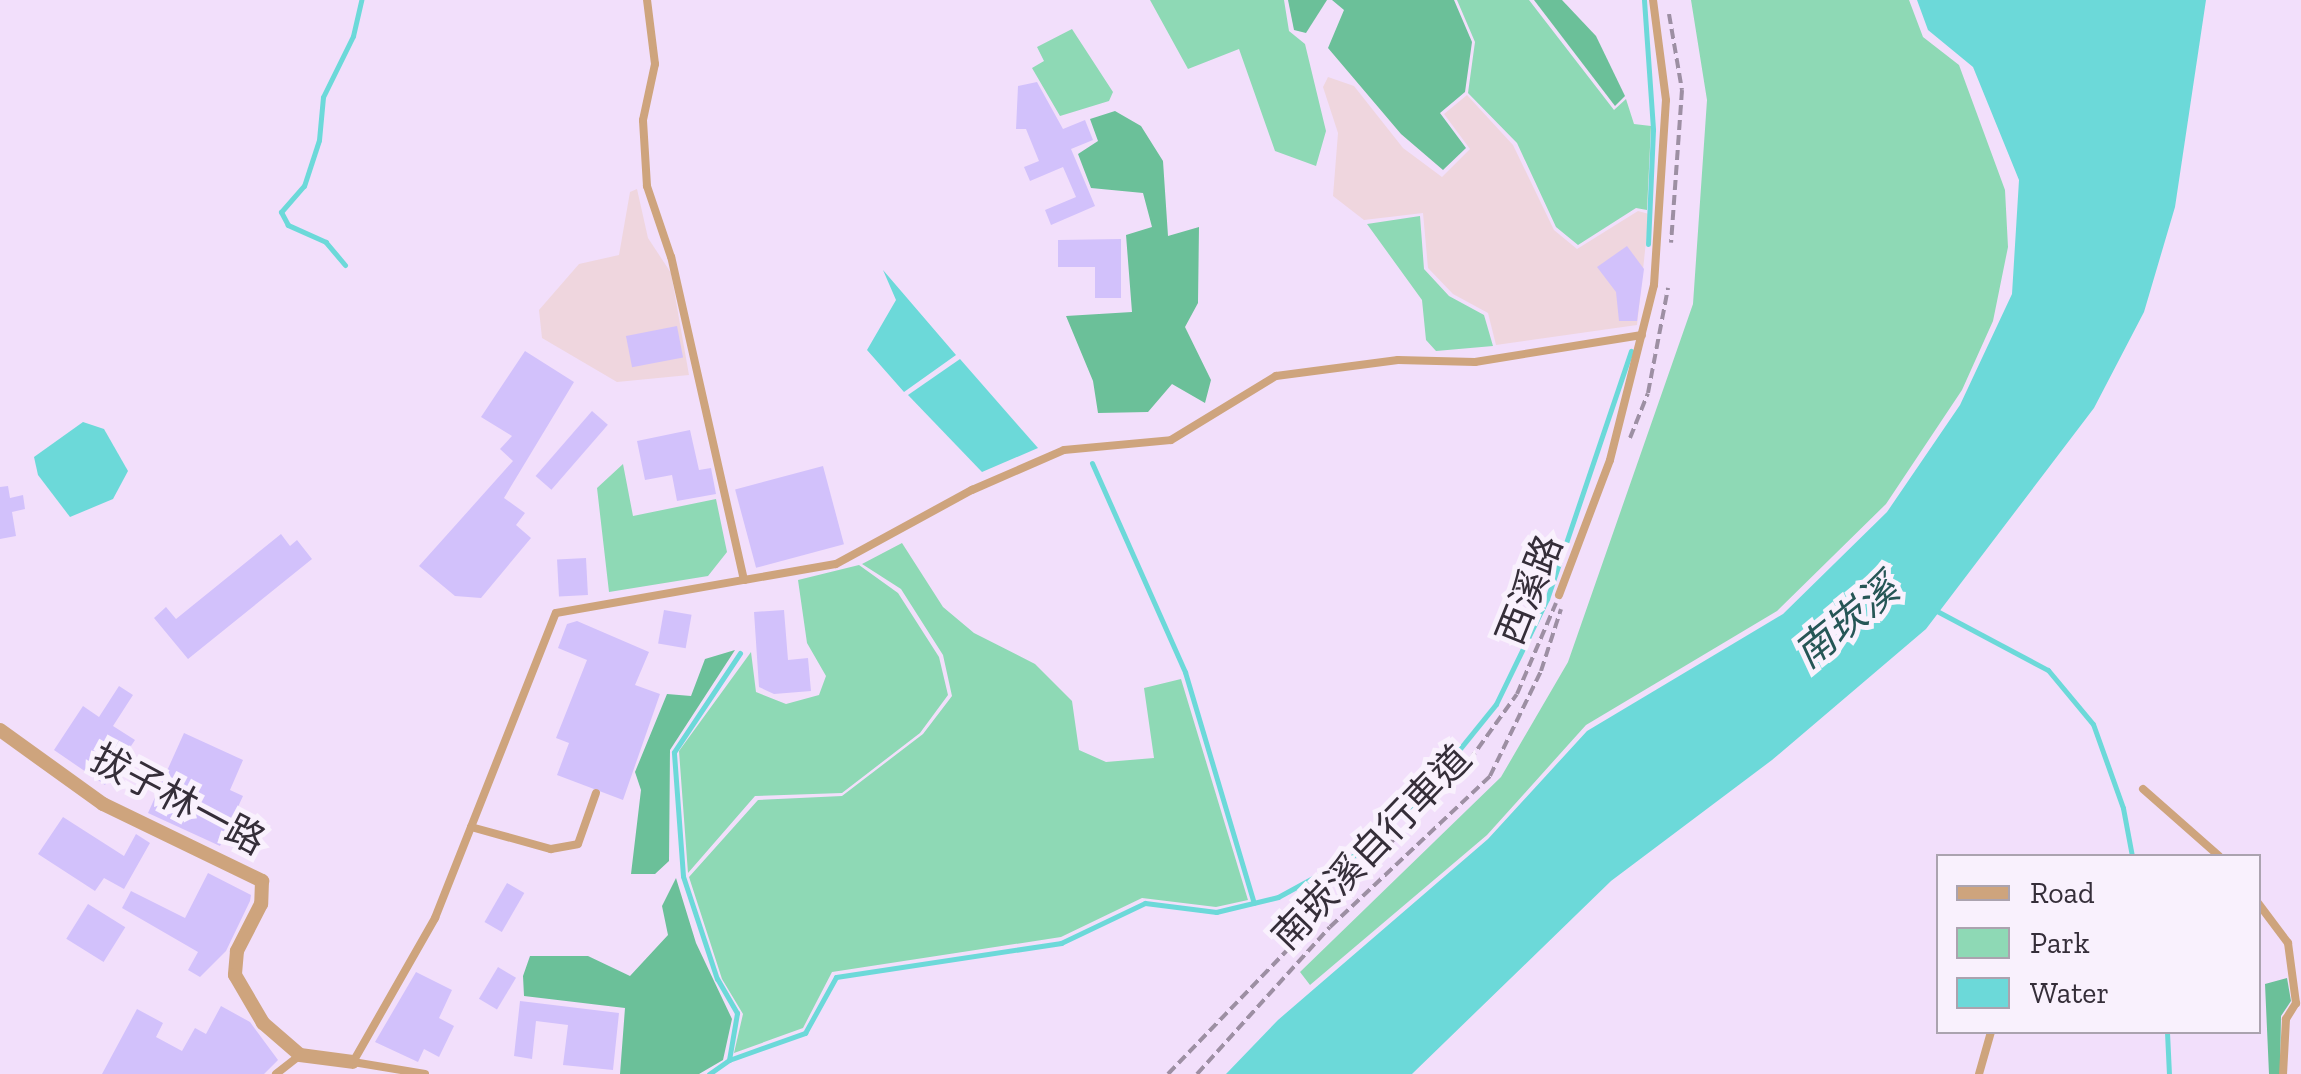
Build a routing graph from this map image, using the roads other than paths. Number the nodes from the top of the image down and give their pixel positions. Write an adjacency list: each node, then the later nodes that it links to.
1 (647, 0): 4 (lane)
2 (1654, 0): 3 (lane, 西溪路)
3 (1642, 335): 4 (lane); 5 (lane, 西溪路)
4 (744, 580): 9 (lane)
5 (1562, 596)
6 (0, 730): 13 (street, 拔子林一路)
7 (2143, 789): 10 (lane)
8 (596, 793): 9 (lane)
9 (471, 827): 14 (lane)
10 (2216, 854)
11 (2261, 907): 18 (lane)
12 (1990, 1034): 17 (lane)
13 (300, 1055): 14 (street); 15 (lane)
14 (353, 1062): 16 (lane)
15 (276, 1074)
16 (425, 1074)
17 (1980, 1074)
18 (2284, 1074)

